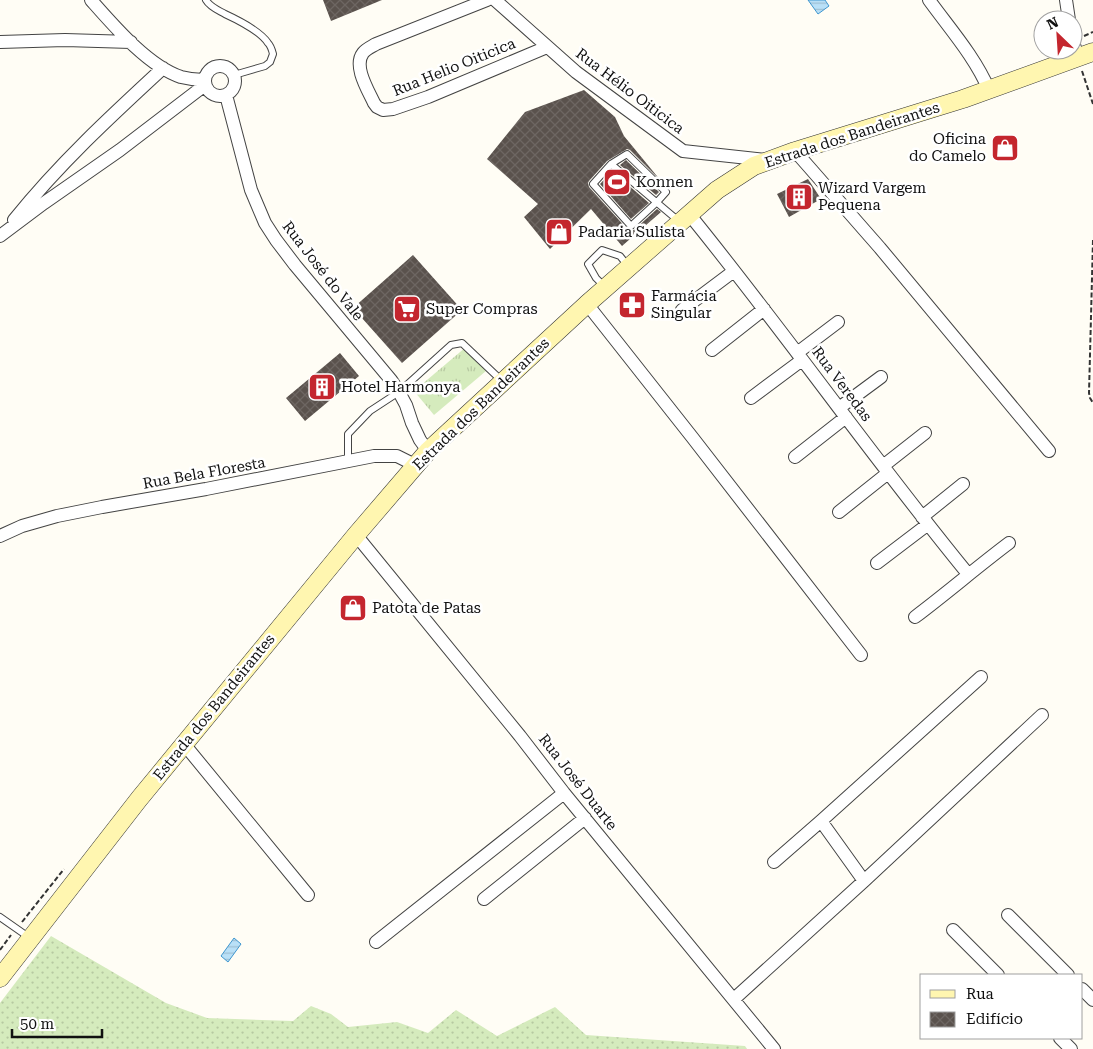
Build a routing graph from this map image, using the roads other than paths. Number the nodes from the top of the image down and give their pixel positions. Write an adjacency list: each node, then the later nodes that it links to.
1 (91, 0): 7 (street)
2 (206, 0): 11 (lane)
3 (487, 0): 8 (street, Rua Helio Oiticica)
4 (495, 0): 8 (street, Rua Hélio Oiticica)
5 (929, 0): 13 (street)
6 (0, 42): 7 (street)
7 (131, 42): 10 (street)
8 (547, 47): 16 (street, Rua Hélio Oiticica)
9 (1060, 60): 13 (main road, Estrada dos Bandeirantes)
10 (163, 68): 12 (street); 20 (street)
11 (234, 75): 12 (street); 14 (street)
12 (204, 83): 14 (street); 20 (street)
13 (989, 90): 15 (main road, Estrada dos Bandeirantes)
14 (226, 95): 32 (street, Rua José do Vale)
15 (795, 151): 16 (main road, Estrada dos Bandeirantes); 37 (street)
16 (768, 160): 19 (main road, Estrada dos Bandeirantes)
17 (611, 164): 18 (lane); 18 (lane); 18 (lane)
18 (657, 202): 19 (lane)
19 (685, 218): 21 (main road, Estrada dos Bandeirantes); 22 (street, Rua Veredas)
20 (0, 236)
21 (629, 267): 23 (main road, Estrada dos Bandeirantes); 23 (lane)
22 (734, 271): 25 (street, Rua Veredas); 26 (street)
23 (606, 287): 24 (main road, Estrada dos Bandeirantes)
24 (586, 304): 31 (main road, Estrada dos Bandeirantes); 51 (street)
25 (764, 309): 28 (street); 29 (street, Rua Veredas)
26 (682, 310)
27 (838, 322): 29 (street)
28 (712, 350)
29 (800, 356): 33 (street); 34 (street, Rua Veredas)
30 (881, 377): 34 (street)
31 (502, 381): 32 (lane); 36 (main road, Estrada dos Bandeirantes)
32 (399, 392): 36 (street, Rua José do Vale); 39 (lane)
33 (751, 398)
34 (843, 413): 38 (street); 41 (street, Rua Veredas)
35 (924, 433): 41 (street)
36 (428, 451): 40 (main road, Estrada dos Bandeirantes)
37 (1049, 452)
38 (795, 456)
39 (348, 461): 40 (street, Rua Bela Floresta); 46 (street, Rua Bela Floresta)
40 (415, 465): 45 (main road, Estrada dos Bandeirantes)
41 (886, 470): 43 (street); 44 (street, Rua Veredas)
42 (963, 484): 44 (street)
43 (839, 512)
44 (924, 521): 48 (street); 49 (street, Rua Veredas)
45 (356, 535): 54 (main road, Estrada dos Bandeirantes); 55 (street, Rua José Duarte)
46 (0, 536)
47 (1009, 542): 49 (street)
48 (877, 563)
49 (968, 574): 50 (street)
50 (915, 617)
51 (862, 655)
52 (981, 677): 57 (street)
53 (1042, 715): 59 (street)
54 (184, 744): 60 (street); 65 (main road, Estrada dos Bandeirantes)
55 (564, 793): 56 (street, Rua José Duarte); 66 (street)
56 (584, 818): 61 (street); 71 (street, Rua José Duarte)
57 (821, 821): 58 (street); 59 (street)
58 (774, 862)
59 (864, 881): 71 (street)
60 (308, 895)
61 (484, 900)
62 (1008, 915): 68 (street)
63 (0, 917): 65 (lane)
64 (953, 930): 67 (street)
65 (31, 938): 69 (main road, Estrada dos Bandeirantes)
66 (376, 942)
67 (997, 974)
68 (1067, 974)
69 (0, 978)
70 (1083, 990): 72 (street)
71 (734, 999): 74 (street, Rua José Duarte)
72 (1093, 1000)
73 (1061, 1039): 75 (street)
74 (774, 1049)
75 (1071, 1049)

